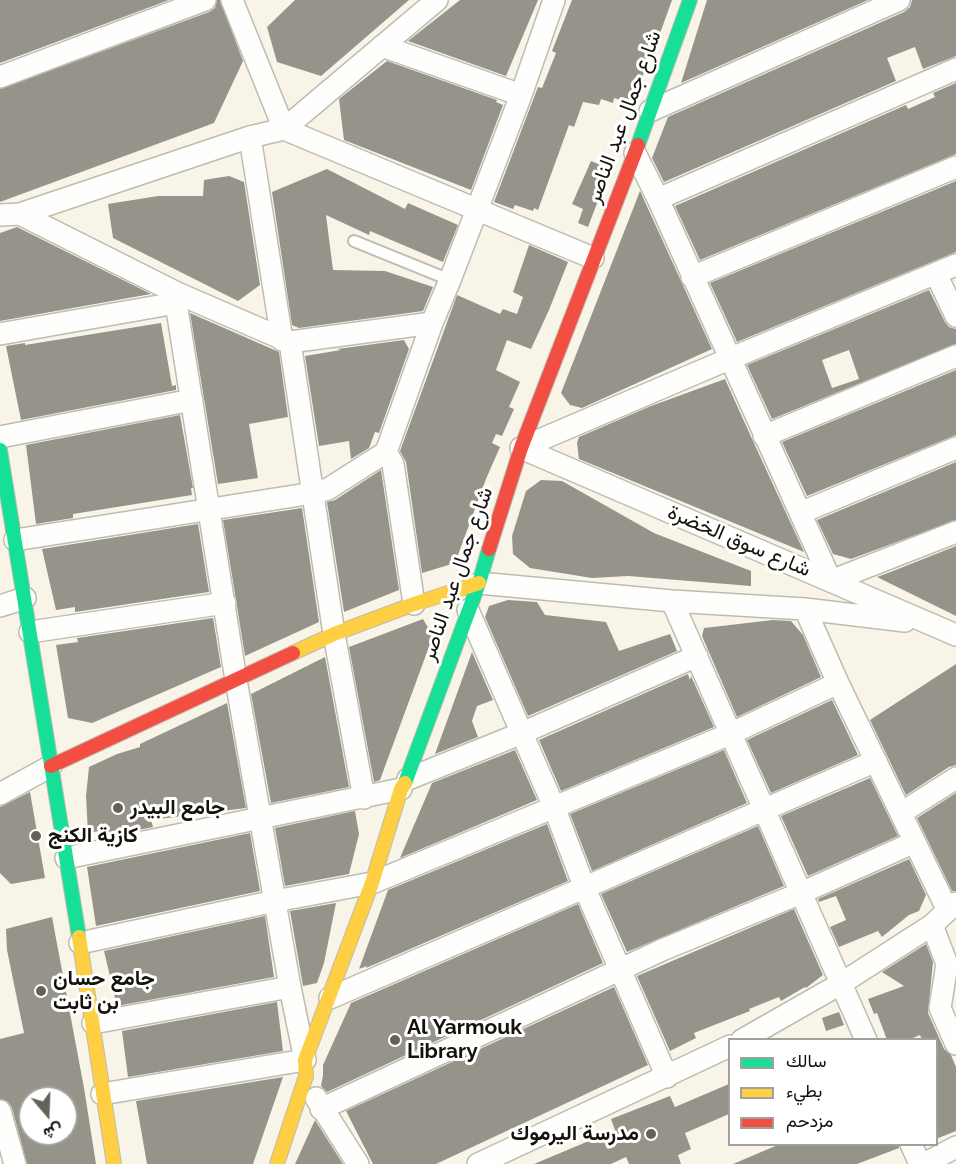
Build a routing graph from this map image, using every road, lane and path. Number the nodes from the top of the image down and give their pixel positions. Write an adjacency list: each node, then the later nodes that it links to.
1 (205, 0): 9 (street)
2 (232, 0): 12 (street)
3 (437, 0): 7 (street)
4 (554, 0): 10 (street)
5 (690, 0): 11 (street, شارع جمال عبد الناصر)
6 (899, 0): 11 (street)
7 (382, 46): 10 (street); 12 (street)
8 (956, 69): 16 (street)
9 (0, 77)
10 (520, 95): 17 (street)
11 (650, 111): 14 (street, شارع جمال عبد الناصر)
12 (284, 129): 13 (street); 17 (street)
13 (250, 137): 18 (street); 29 (street)
14 (635, 153): 16 (street); 20 (street, شارع جمال عبد الناصر)
15 (956, 167): 23 (street)
16 (658, 199): 23 (street)
17 (476, 208): 20 (street); 24 (street)
18 (10, 215): 25 (street)
19 (354, 241): 24 (lane)
20 (593, 258): 35 (street, شارع جمال عبد الناصر)
21 (956, 265): 22 (street)
22 (936, 274): 26 (street); 31 (street)
23 (692, 277): 31 (street)
24 (450, 280): 27 (street)
25 (176, 298): 28 (street); 29 (street); 32 (street)
26 (956, 316)
27 (432, 322): 29 (street); 38 (street)
28 (0, 334)
29 (286, 341): 39 (street)
30 (956, 356): 33 (street)
31 (729, 359): 33 (street); 35 (street)
32 (192, 400): 34 (street); 40 (street)
33 (764, 436): 41 (street)
34 (0, 437)
35 (521, 448): 45 (street, شارع سوق الخضرة); 46 (street, شارع جمال عبد الناصر)
36 (956, 448): 41 (street)
37 (0, 450): 42 (street)
38 (386, 452): 39 (street); 50 (street)
39 (314, 493): 40 (street); 56 (street)
40 (209, 508): 44 (street); 49 (street)
41 (800, 513): 45 (street)
42 (5, 520): 44 (street)
43 (956, 532): 45 (street)
44 (15, 540): 47 (street)
45 (831, 581): 54 (street, شارع سوق الخضرة)
46 (479, 583): 48 (street); 50 (street); 53 (street, شارع جمال عبد الناصر)
47 (25, 598): 51 (street); 55 (street)
48 (672, 601): 52 (street); 58 (street)
49 (225, 603): 55 (street); 59 (street)
50 (414, 604): 56 (street)
51 (0, 606)
52 (805, 609): 54 (street); 60 (street)
53 (468, 610): 61 (street); 66 (street, شارع جمال عبد الناصر)
54 (927, 623): 57 (street, شارع سوق الخضرة)
55 (30, 632): 64 (street)
56 (334, 634): 59 (street); 68 (street)
57 (956, 635)
58 (697, 656): 61 (street); 62 (street)
59 (236, 680): 64 (street); 72 (street)
60 (838, 683): 62 (street); 63 (street)
61 (522, 733): 66 (street); 69 (street)
62 (730, 734): 69 (street); 70 (street)
63 (876, 761): 70 (street); 71 (street)
64 (51, 766): 67 (street); 74 (street)
65 (956, 777): 71 (street)
66 (405, 784): 68 (street); 75 (street, شارع جمال عبد الناصر)
67 (0, 794)
68 (364, 798): 72 (street)
69 (554, 807): 75 (street); 76 (street)
70 (764, 810): 76 (street); 77 (street)
71 (901, 813): 73 (street)
72 (262, 818): 74 (street); 78 (street)
73 (915, 842): 77 (street); 79 (street)
74 (66, 858): 81 (street)
75 (372, 883): 78 (street); 86 (street, شارع جمال عبد الناصر)
76 (585, 889): 83 (street); 86 (street)
77 (801, 893): 83 (street); 84 (street)
78 (275, 901): 81 (street); 85 (street)
79 (952, 906): 80 (street)
80 (932, 925): 82 (street); 84 (street)
81 (80, 943): 87 (street)
82 (951, 966): 90 (street)
83 (621, 969): 93 (street); 95 (street)
84 (842, 983): 88 (street); 89 (street)
85 (290, 987): 87 (street); 92 (street)
86 (330, 998): 92 (street, شارع جمال عبد الناصر)
87 (93, 1023): 94 (street)
88 (746, 1038)
89 (865, 1038)
90 (956, 1044)
91 (728, 1046): 93 (street)
92 (305, 1068): 94 (street); 95 (street); 101 (street, شارع جمال عبد الناصر)
93 (667, 1077): 103 (street)
94 (102, 1094): 100 (street)
95 (321, 1109): 102 (street)
96 (0, 1111): 99 (street)
97 (912, 1146): 104 (street)
98 (956, 1147): 104 (street)
99 (15, 1164)
100 (114, 1164)
101 (277, 1164)
102 (358, 1164)
103 (477, 1164)
104 (922, 1164)

